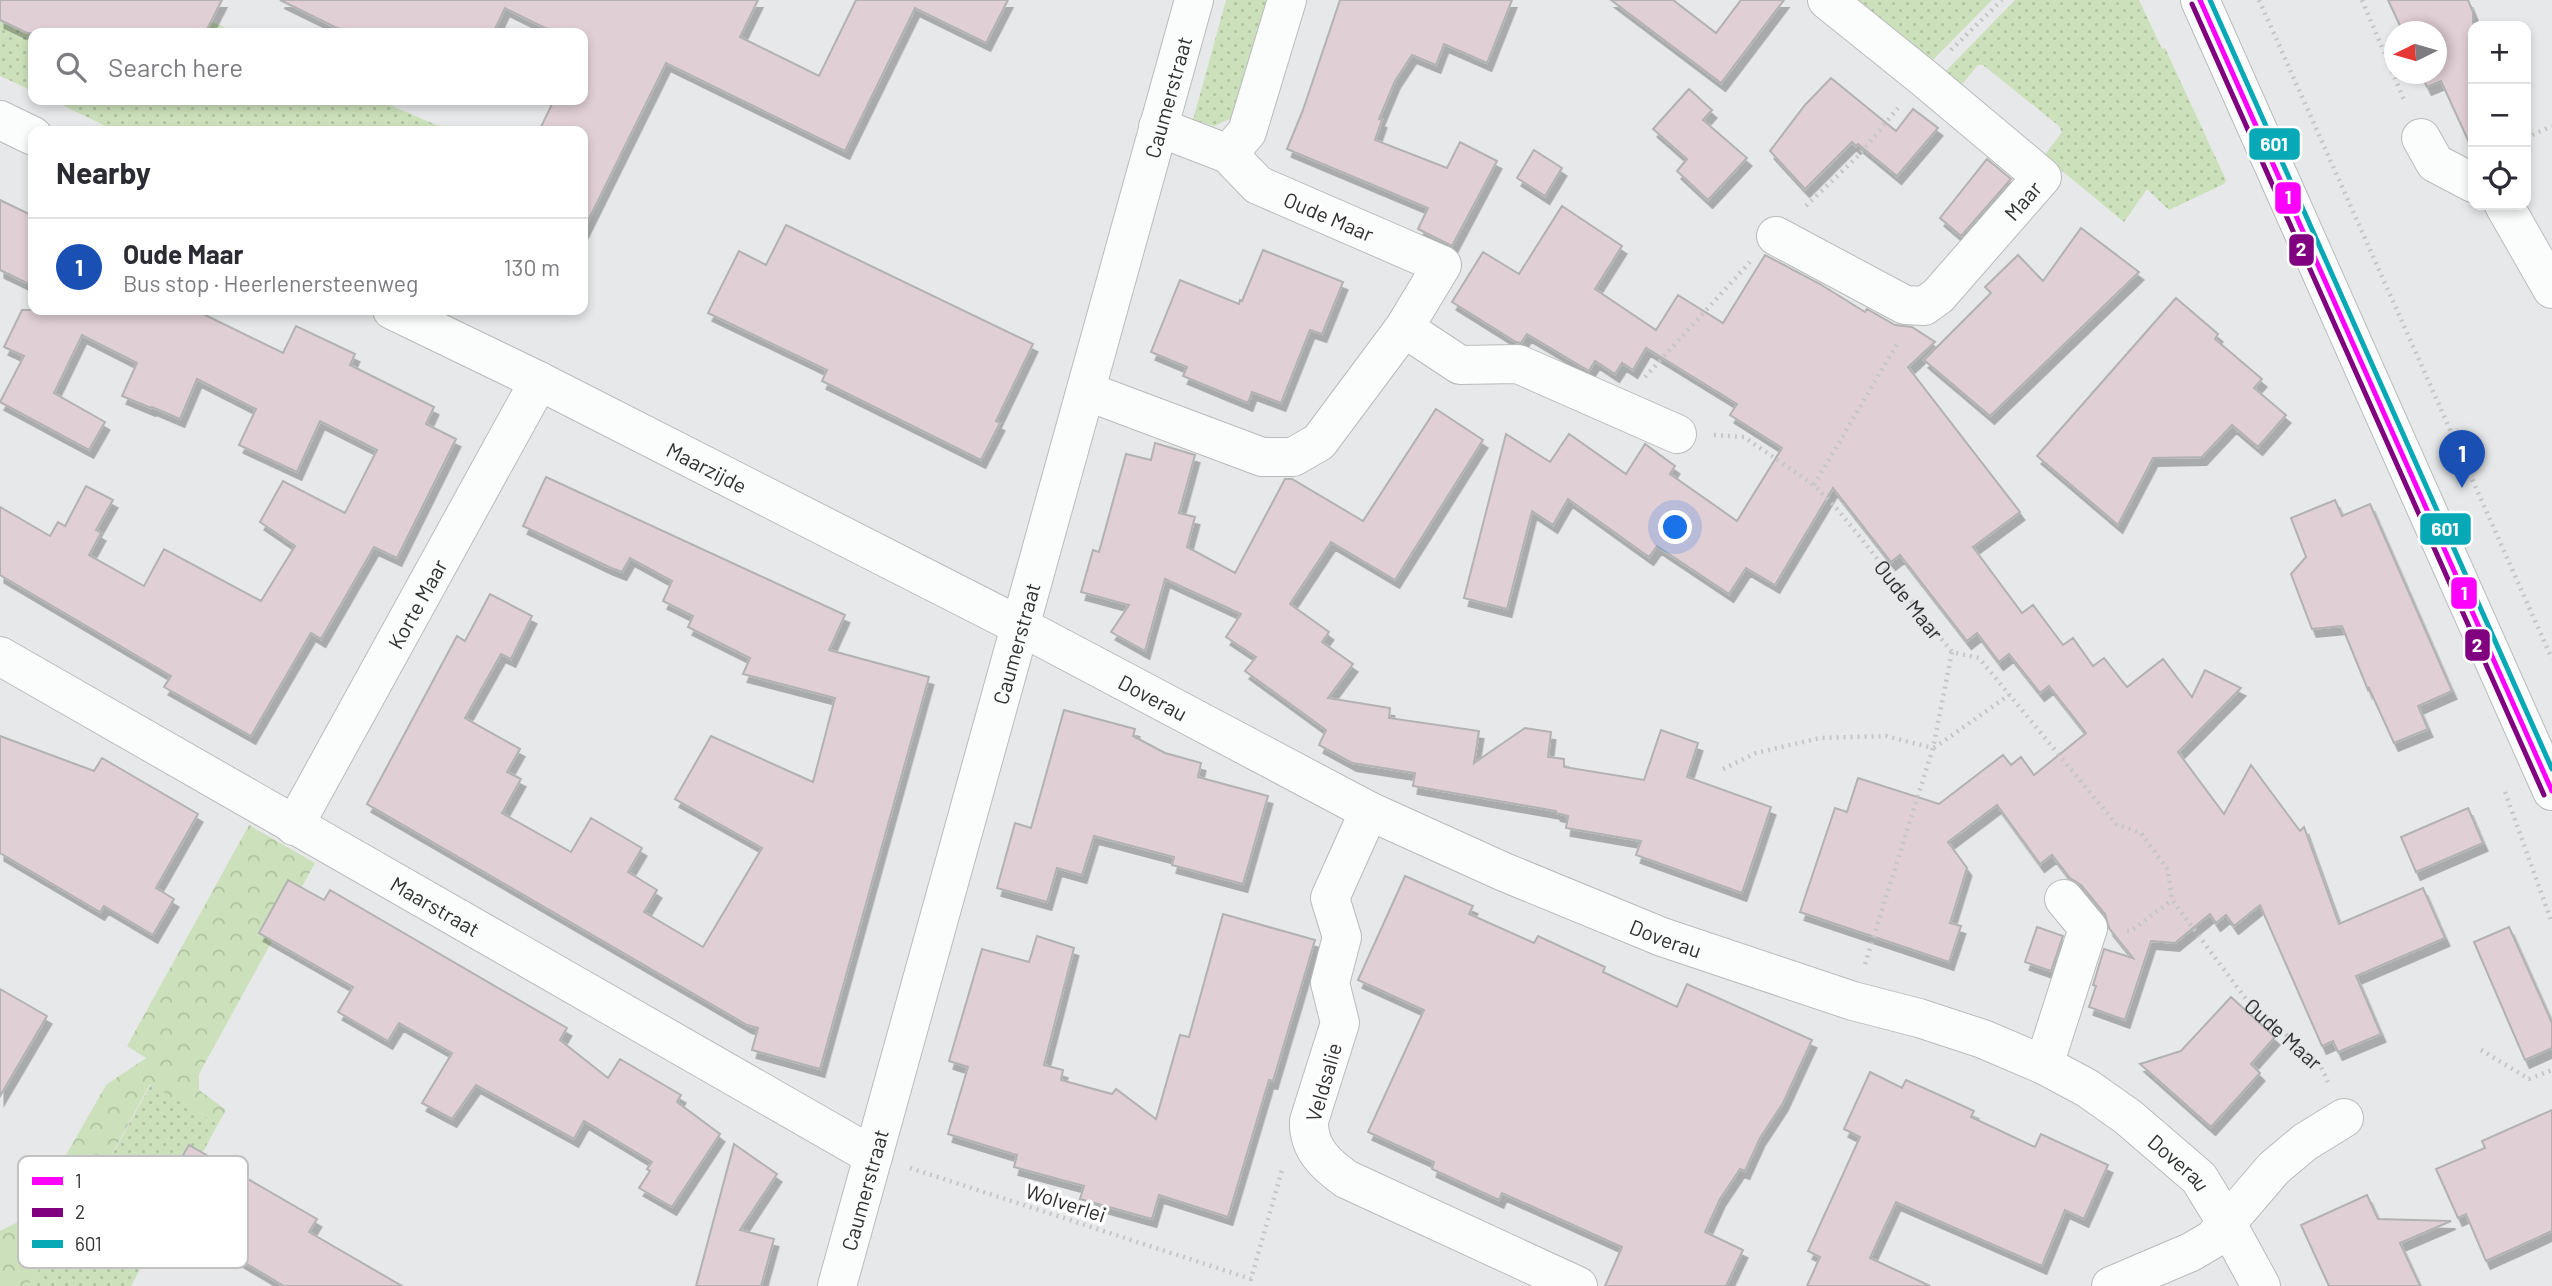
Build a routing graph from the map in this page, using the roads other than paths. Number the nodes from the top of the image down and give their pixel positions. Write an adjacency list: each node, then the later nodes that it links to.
1 (1194, 0): 6 (street, Caumerstraat)
2 (1287, 0): 9 (street)
3 (1827, 0): 12 (street, Maar)
4 (2200, 0): 21 (street)
5 (0, 120): 7 (street)
6 (1158, 127): 9 (street, Oude Maar); 17 (street, Caumerstraat)
7 (28, 134)
8 (2421, 138): 10 (street)
9 (1228, 154): 15 (street, Oude Maar)
10 (2468, 180)
11 (2507, 210): 13 (street)
12 (1776, 236)
13 (2552, 289)
14 (402, 315): 16 (street, Maarzijde)
15 (1404, 328): 17 (street, Oude Maar); 18 (street)
16 (539, 381): 19 (street, Maarzijde); 23 (street, Korte Maar)
17 (1086, 391): 19 (street, Caumerstraat)
18 (1677, 433)
19 (1020, 626): 22 (street, Doverau); 27 (street, Caumerstraat)
20 (0, 656): 23 (street, Maarstraat)
21 (2552, 790)
22 (1369, 811): 25 (street, Doverau); 30 (street, Veldsalie)
23 (294, 826): 27 (street, Maarstraat)
24 (2076, 914): 25 (street)
25 (2044, 1065): 28 (street, Doverau)
26 (2344, 1118): 28 (street)
27 (873, 1156): 29 (street, Caumerstraat)
28 (2226, 1222): 31 (street); 32 (street, Doverau)
29 (837, 1286)
30 (1578, 1286)
31 (2111, 1286)
32 (2261, 1286)

